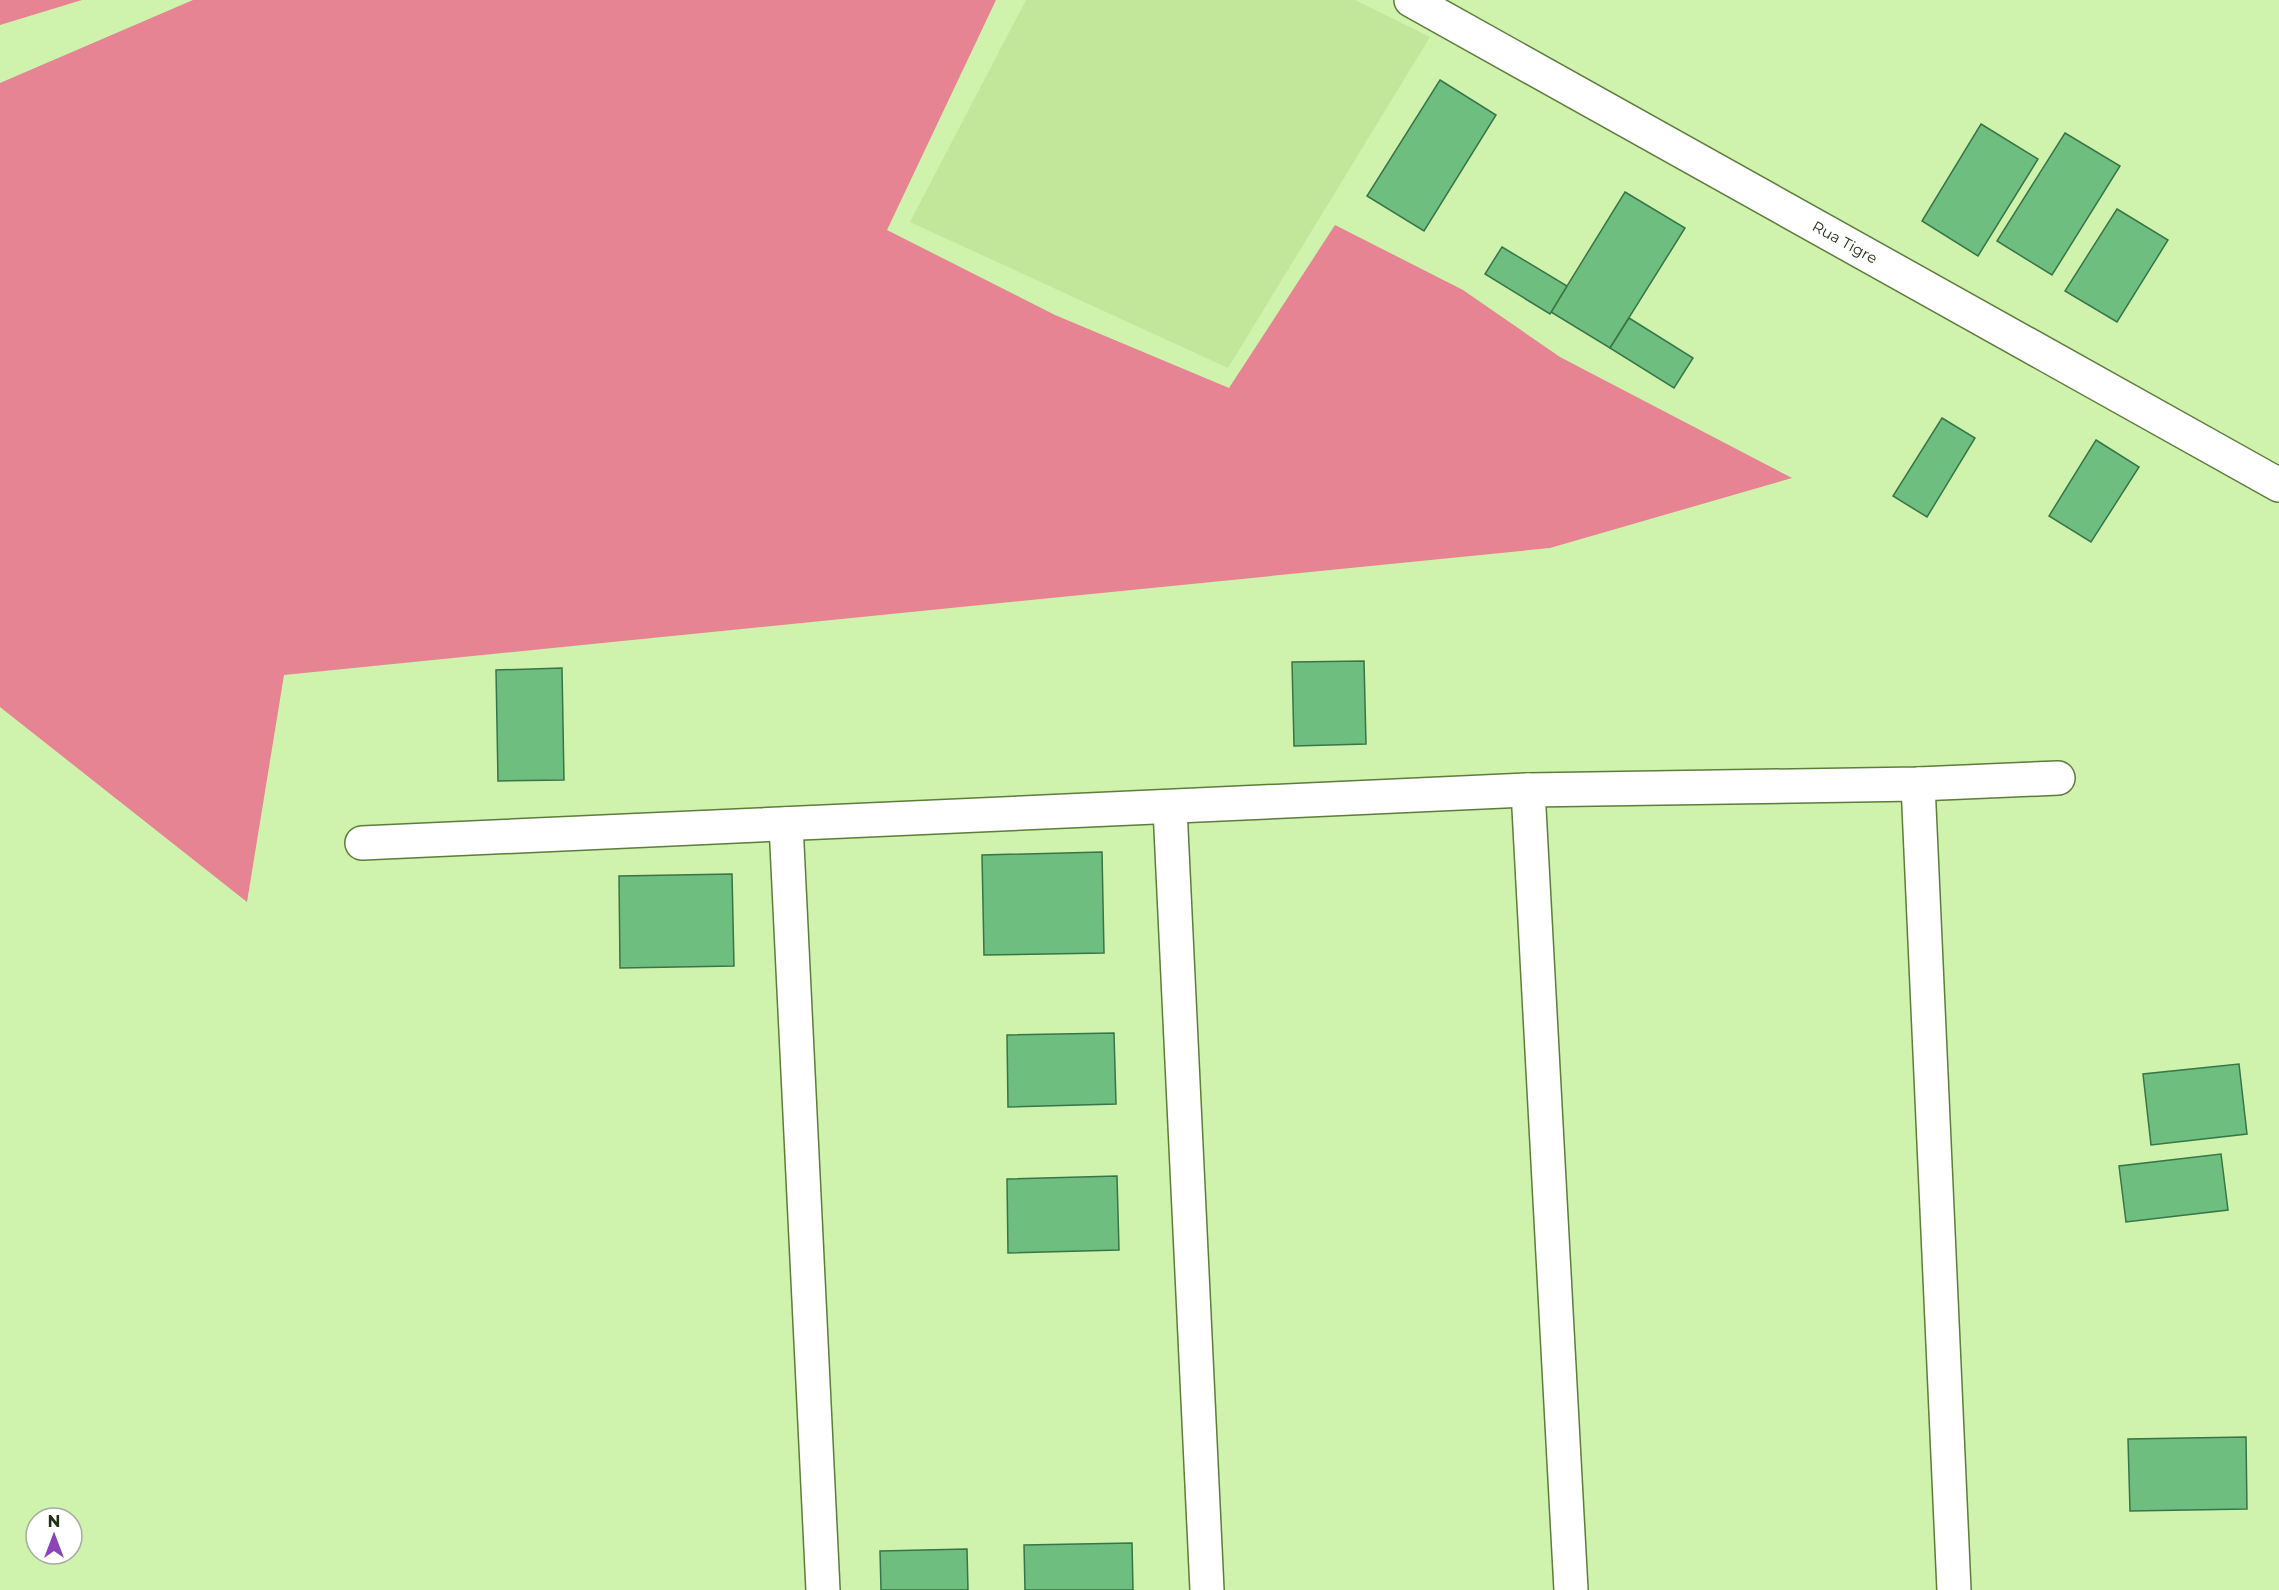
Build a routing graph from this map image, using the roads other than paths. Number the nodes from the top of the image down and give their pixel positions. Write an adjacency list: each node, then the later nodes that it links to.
1 (1428, 5): 2 (street, Rua Tigre)
2 (2279, 486)
3 (2058, 778): 4 (street)
4 (1918, 784): 5 (street); 12 (street)
5 (1528, 790): 6 (street); 11 (street)
6 (1170, 808): 7 (street); 10 (street)
7 (786, 824): 8 (street); 9 (street)
8 (362, 843)
9 (824, 1590)
10 (1207, 1590)
11 (1571, 1590)
12 (1954, 1590)

